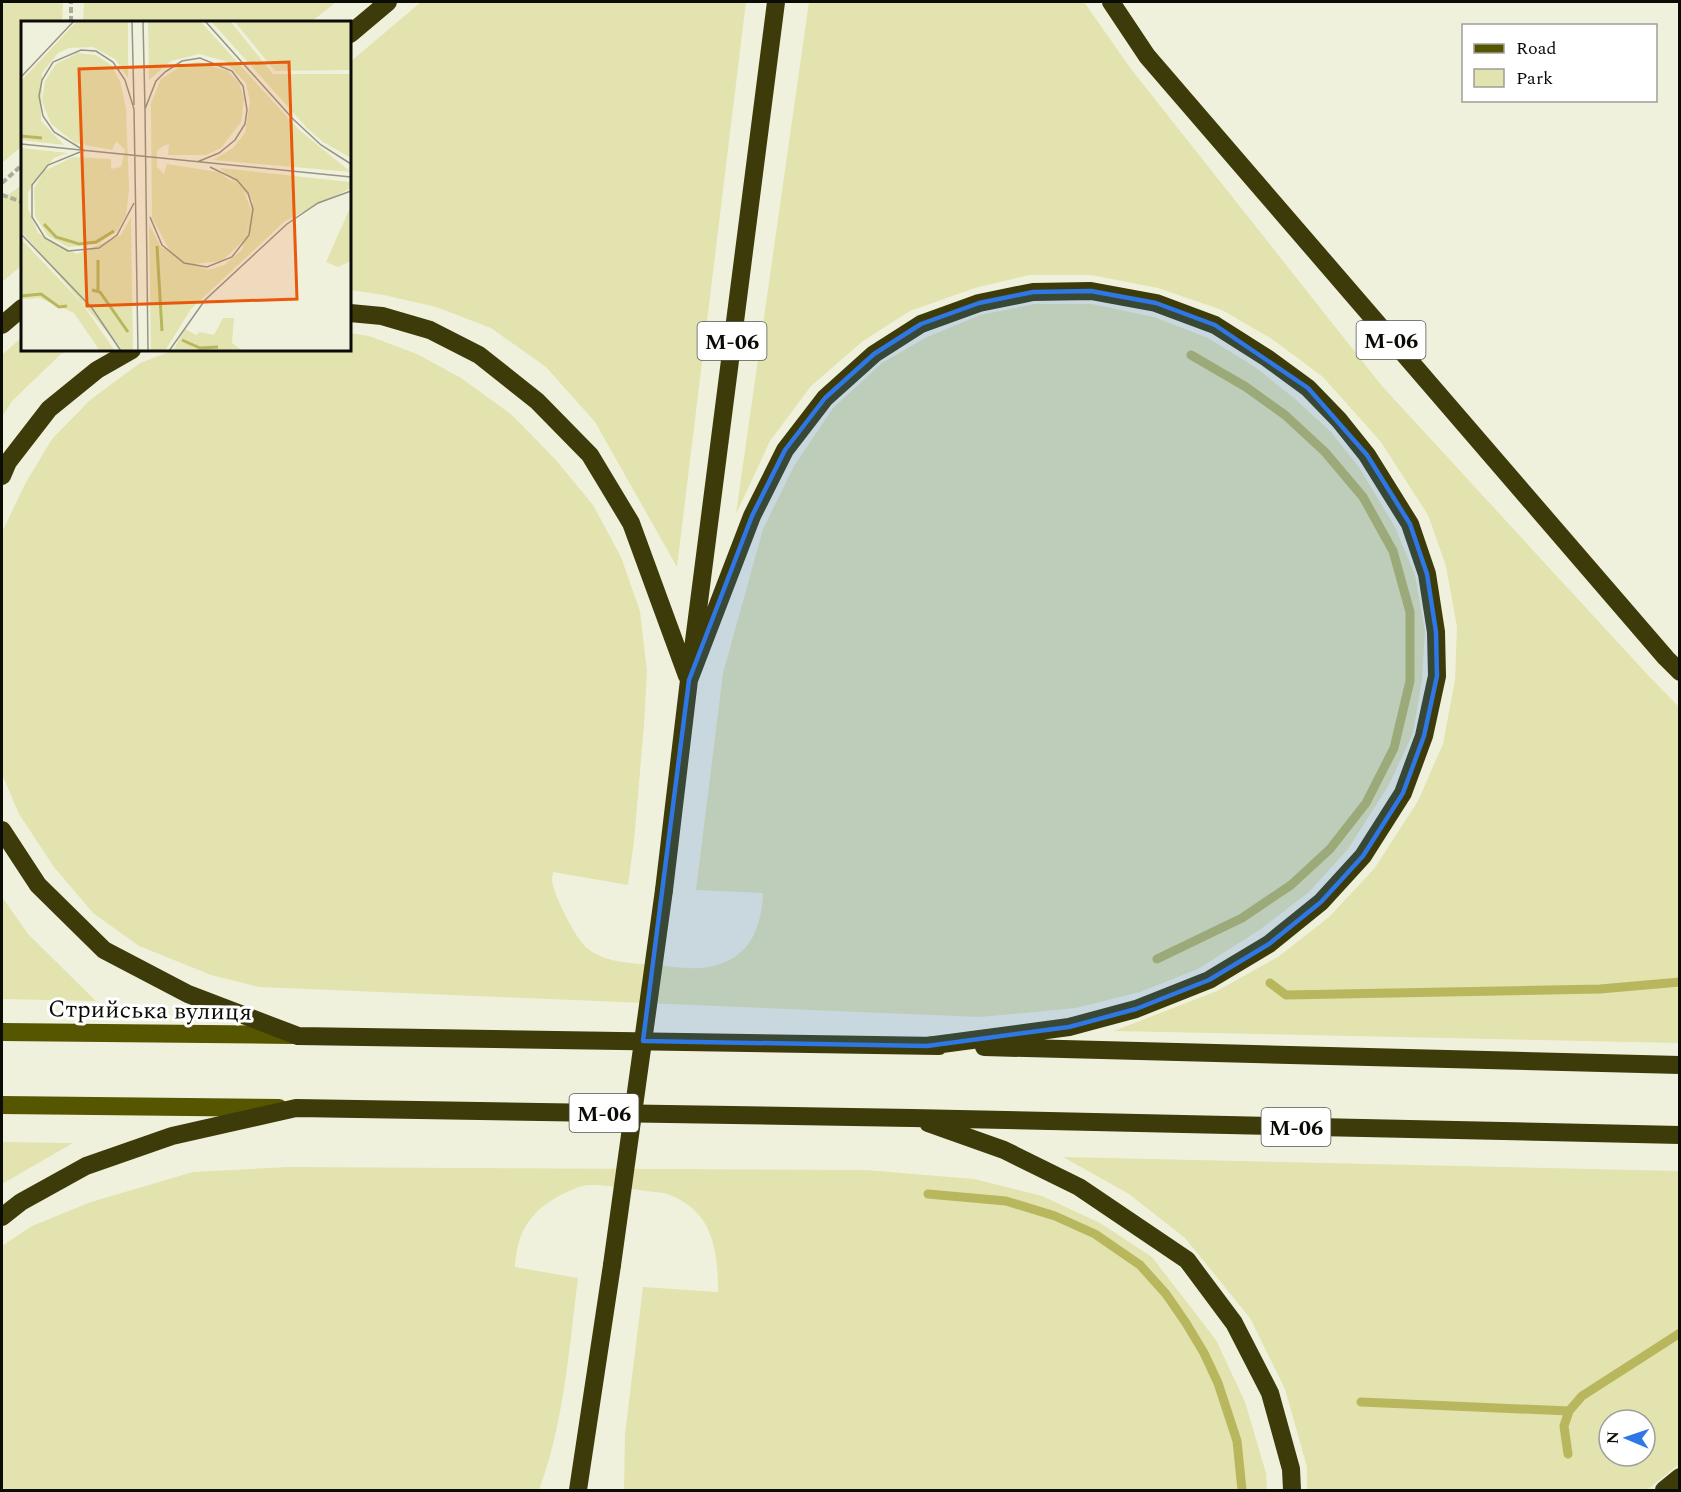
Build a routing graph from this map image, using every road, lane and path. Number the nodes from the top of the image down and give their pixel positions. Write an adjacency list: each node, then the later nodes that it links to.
1 (71, 2): 5 (path)
2 (388, 2): 6 (highway)
3 (776, 2): 17 (highway, М-06)
4 (1112, 2): 16 (highway, М-06)
5 (71, 21)
6 (351, 33)
7 (21, 166): 8 (path)
8 (2, 183)
9 (2, 195): 10 (path)
10 (21, 202)
11 (21, 309): 13 (highway)
12 (351, 313): 17 (highway)
13 (2, 325)
14 (130, 351): 15 (highway)
15 (2, 476)
16 (1680, 672)
17 (689, 680): 21 (highway); 28 (highway, М-06, bridge)
18 (2, 830): 20 (highway)
19 (2, 1032): 20 (main road, Стрийська вулиця)
20 (298, 1035): 21 (highway)
21 (927, 1046): 22 (highway)
22 (1680, 1065)
23 (2, 1105): 24 (main road)
24 (296, 1108): 25 (highway, М-06); 27 (highway, М-06)
25 (912, 1118): 26 (highway, М-06); 33 (highway)
26 (1680, 1135)
27 (2, 1217)
28 (581, 1469): 30 (highway, М-06); 31 (highway); 32 (highway)
29 (1680, 1477): 34 (highway)
30 (570, 1491)
31 (578, 1491)
32 (586, 1491)
33 (1292, 1491)
34 (1664, 1491)

